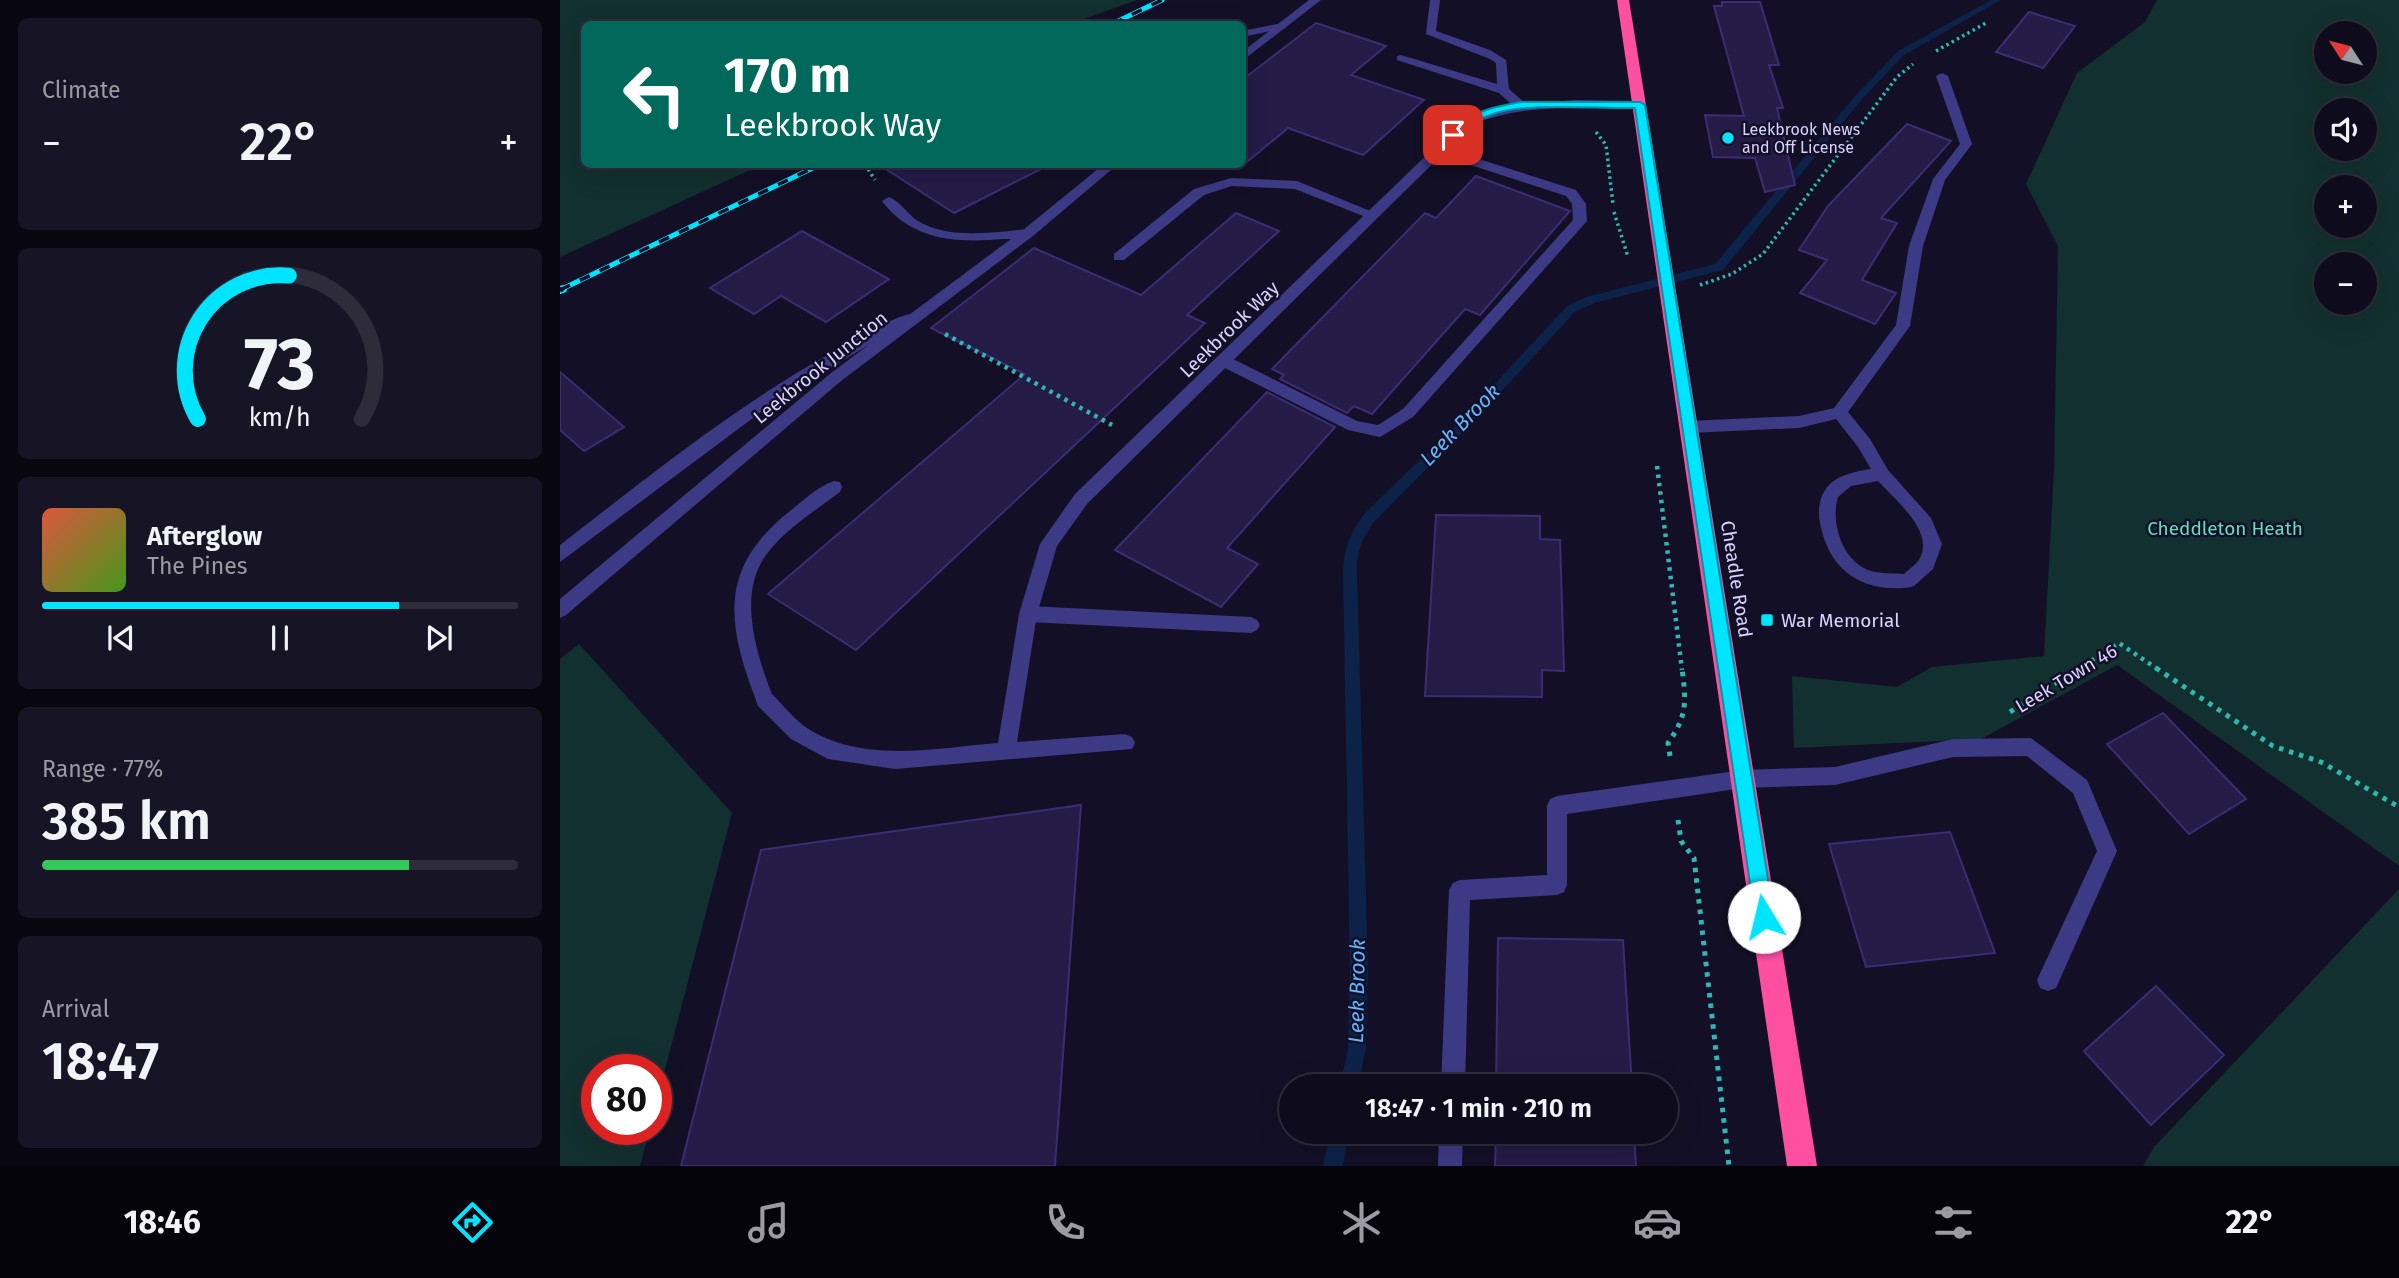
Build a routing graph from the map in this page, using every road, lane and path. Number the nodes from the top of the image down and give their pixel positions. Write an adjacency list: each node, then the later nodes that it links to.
1 (1316, 0): 5 (street)
2 (1435, 0): 12 (street)
3 (1623, 0): 14 (highway, Cheadle Road)
4 (1986, 23): 7 (path)
5 (1282, 26): 6 (street); 8 (street)
6 (1246, 33)
7 (1932, 54)
8 (1246, 55)
9 (1401, 58): 12 (street)
10 (1921, 60): 23 (path)
11 (1942, 76): 26 (street)
12 (1503, 90): 15 (street)
13 (1591, 105): 14 (street, Leekbrook Way); 15 (street, Leekbrook Way); 22 (path)
14 (1640, 105): 23 (highway, Cheadle Road)
15 (1521, 106): 16 (street, Leekbrook Way)
16 (1438, 150): 19 (street, Leekbrook Way); 25 (street)
17 (1107, 168): 20 (street, Leekbrook Junction)
18 (888, 201): 20 (street)
19 (1373, 215): 21 (street); 25 (street, Leekbrook Way)
20 (1028, 233): 24 (street, Leekbrook Junction)
21 (1119, 257)
22 (1630, 265)
23 (1670, 296): 27 (highway, Cheadle Road)
24 (911, 318): 28 (path); 32 (street); 33 (street, Leekbrook Junction)
25 (1224, 361): 28 (street, Leekbrook Way)
26 (1839, 412): 27 (street); 30 (street)
27 (1689, 427): 39 (highway, Cheadle Road)
28 (1140, 441): 34 (street, Leekbrook Way)
29 (1657, 461): 40 (path)
30 (1882, 474): 30 (street)
31 (834, 487): 38 (street)
32 (560, 555)
33 (560, 610)
34 (1028, 614): 35 (street); 38 (street, Leekbrook Way)
35 (1251, 625)
36 (2008, 713): 41 (path, Leek Town 46)
37 (1125, 743): 38 (street)
38 (1006, 751)
39 (1743, 779): 40 (street); 42 (street); 47 (highway, Cheadle Road)
40 (1674, 790): 43 (street); 46 (path)
41 (2399, 807)
42 (2048, 980)
43 (1454, 1074)
44 (1451, 1144): 45 (street)
45 (1450, 1166)
46 (1729, 1166)
47 (1802, 1166)

